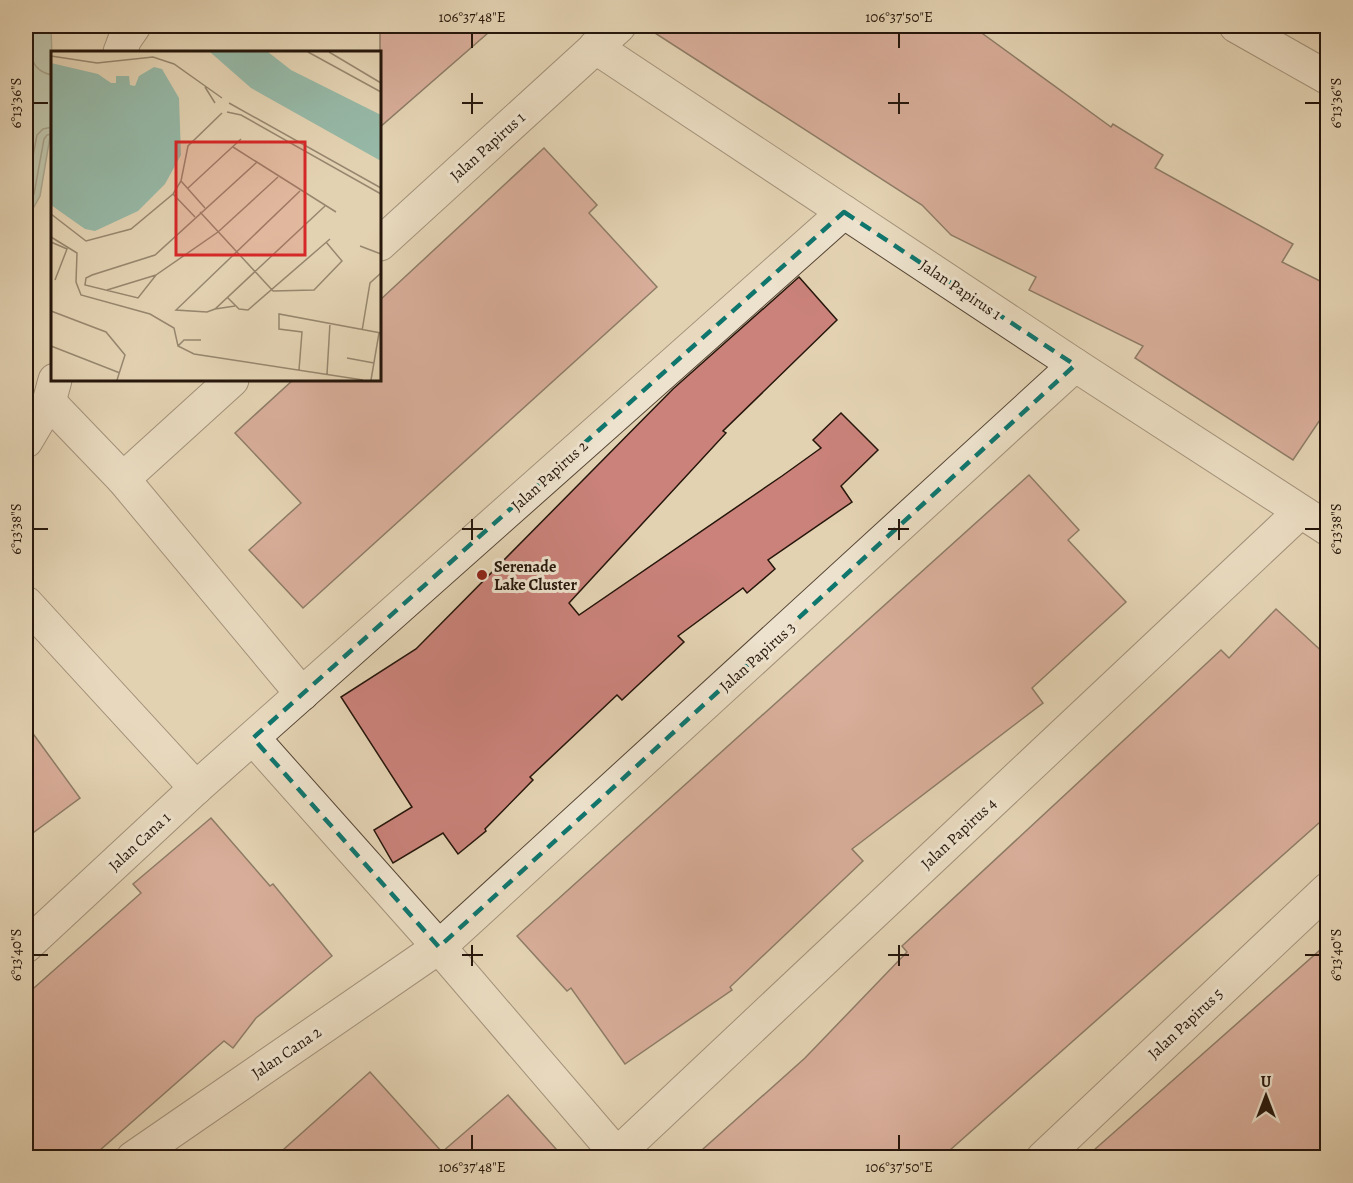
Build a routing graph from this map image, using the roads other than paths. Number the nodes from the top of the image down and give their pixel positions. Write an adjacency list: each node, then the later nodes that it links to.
1 (134, 26): 4 (street)
2 (1236, 26): 5 (street)
3 (607, 36): 6 (street, Jalan Papirus 1); 7 (street, Jalan Papirus 1)
4 (120, 51)
5 (1328, 78)
6 (844, 212): 8 (street, Jalan Papirus 1); 16 (street, Jalan Papirus 2)
7 (381, 243)
8 (1075, 365): 13 (street, Jalan Papirus 1); 21 (street, Jalan Papirus 3)
9 (231, 381): 12 (street)
10 (52, 391): 11 (street); 12 (street)
11 (26, 441)
12 (123, 479): 16 (street)
13 (1299, 512): 14 (street, Jalan Papirus 1); 22 (street, Jalan Papirus 4)
14 (1328, 530)
15 (26, 603): 18 (street)
16 (302, 694): 17 (street, Jalan Papirus 2)
17 (253, 738): 18 (street, Jalan Cana 1); 21 (street)
18 (196, 788): 20 (street, Jalan Cana 1)
19 (1328, 889): 24 (street, Jalan Papirus 5)
20 (26, 946)
21 (439, 947): 22 (street); 23 (street, Jalan Cana 2)
22 (616, 1156)
23 (133, 1158)
24 (1043, 1158)

